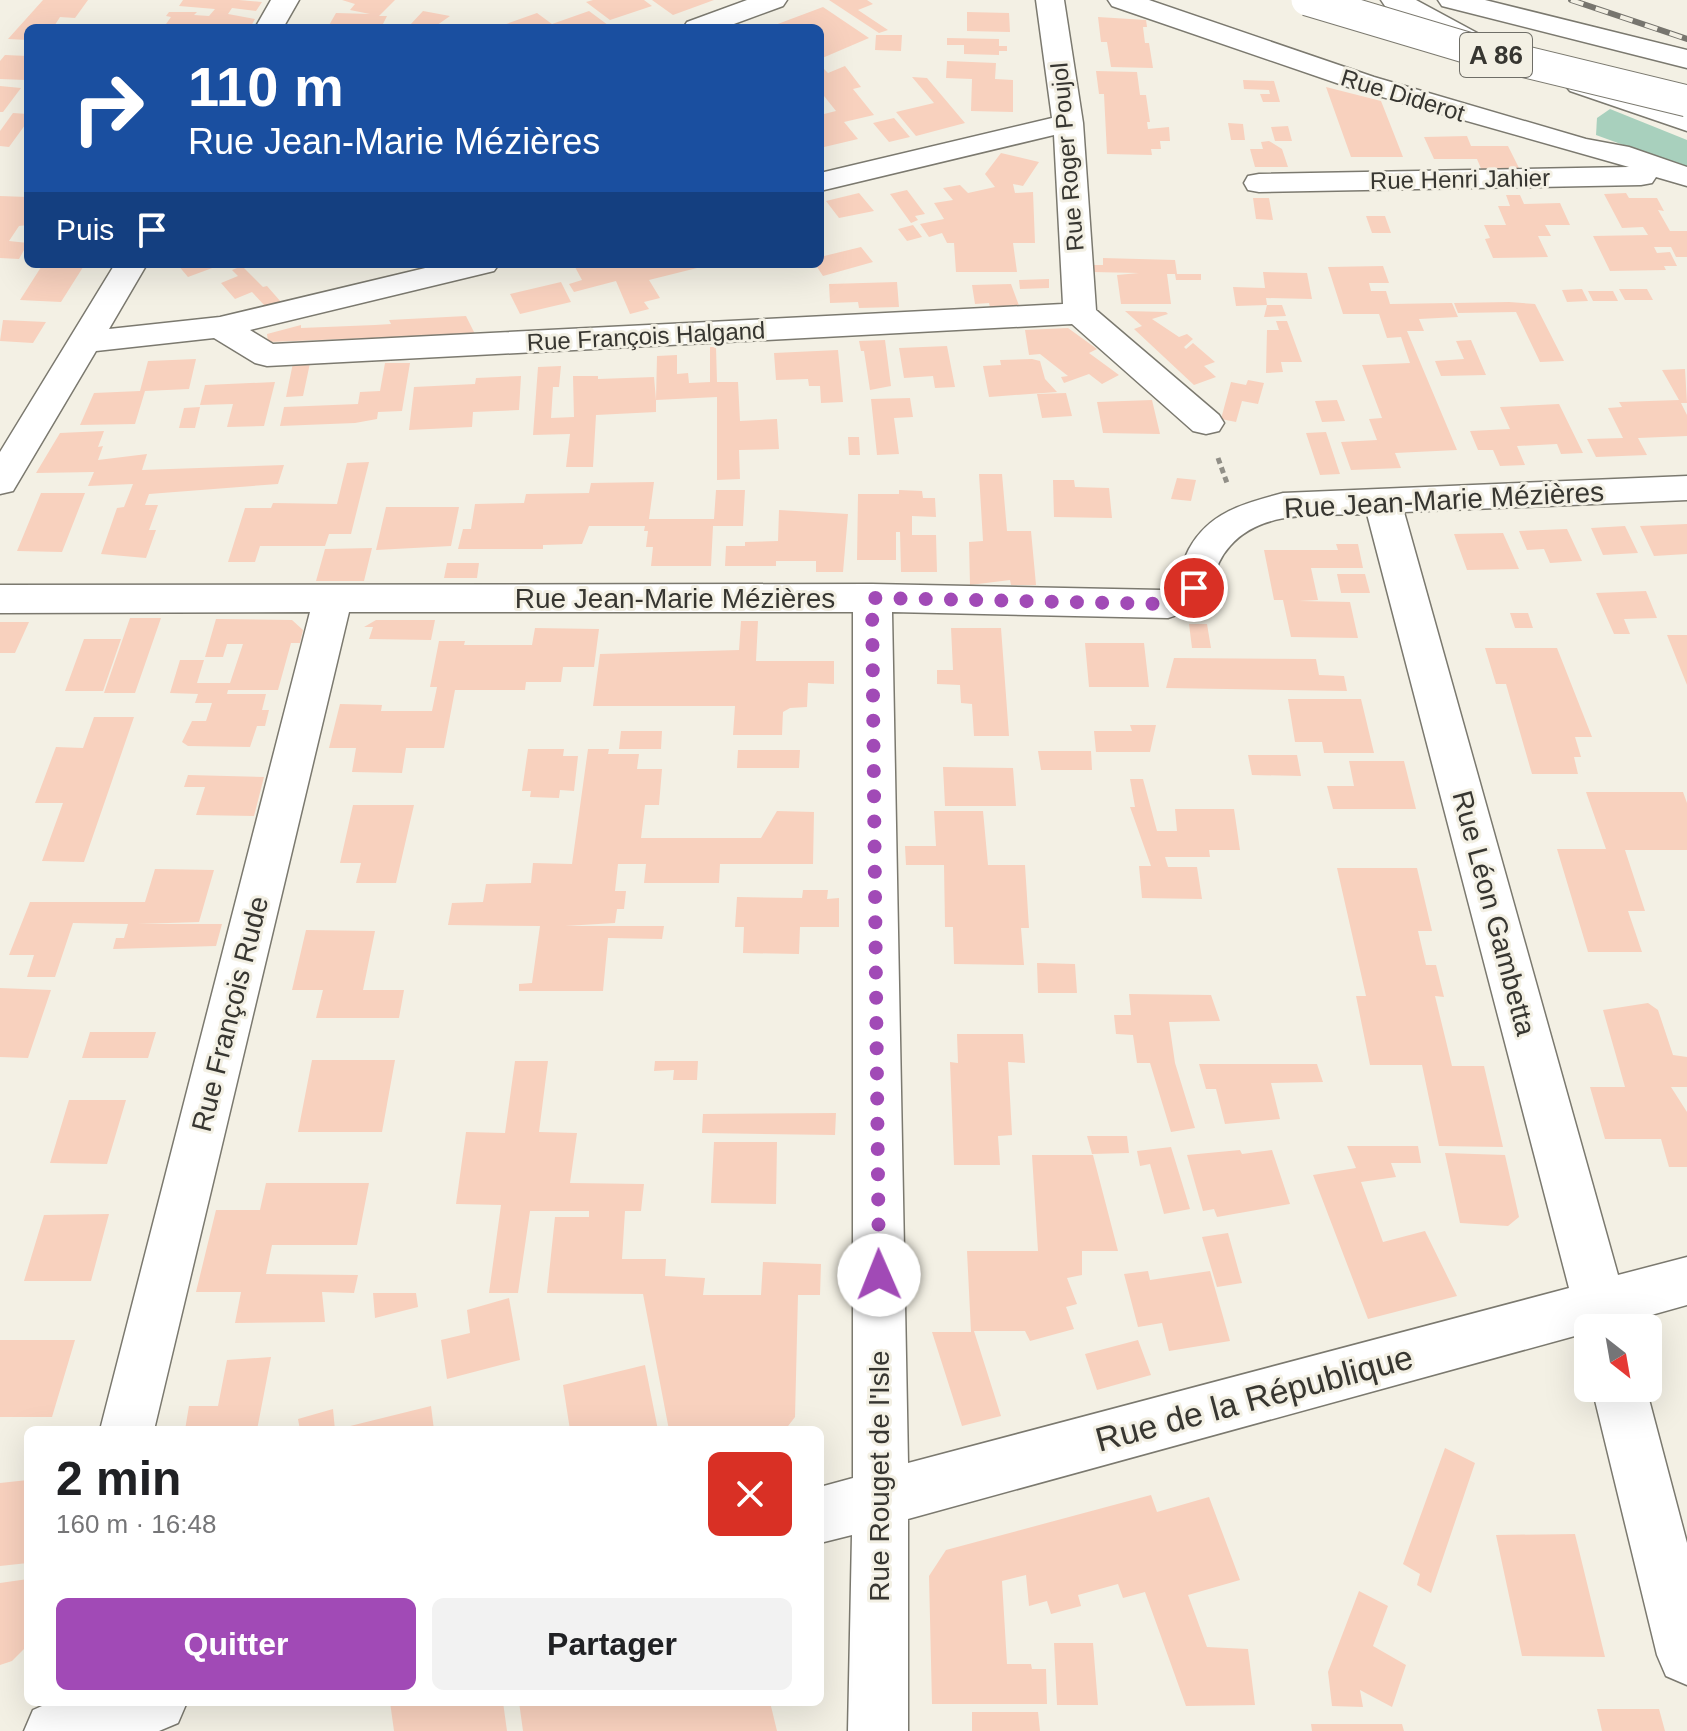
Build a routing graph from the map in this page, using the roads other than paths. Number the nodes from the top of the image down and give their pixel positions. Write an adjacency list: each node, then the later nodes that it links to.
1 (285, 0): 8 (main road)
2 (773, 0): 9 (main road)
3 (1050, 0): 13 (main road, Rue Roger Poujol)
4 (1122, 0): 14 (main road, Rue Diderot)
5 (1307, 0): 11 (main road, A 86, bridge)
6 (1395, 0): 12 (main road)
7 (1452, 0): 10 (main road, A 86)
8 (271, 24)
9 (708, 24)
10 (1687, 59)
11 (1687, 101)
12 (1687, 122)
13 (1068, 123): 15 (main road); 19 (main road, Rue Roger Poujol)
14 (1673, 172): 16 (main road, Rue Henri Jahier)
15 (824, 181)
16 (1259, 183)
17 (129, 268): 21 (main road)
18 (466, 268): 20 (main road)
19 (1080, 313): 20 (main road, Rue François Halgand); 22 (main road)
20 (220, 327): 21 (main road)
21 (85, 342): 23 (main road)
22 (1206, 423)
23 (0, 482)
24 (1687, 488): 25 (main road, Rue Jean-Marie Mézières)
25 (1382, 499): 27 (main road, Rue Jean-Marie Mézières); 30 (main road, Rue Léon Gambetta)
26 (333, 598): 27 (main road, Rue Jean-Marie Mézières); 28 (main road, Rue Jean-Marie Mézières); 34 (main road, Rue François Rude)
27 (872, 598): 35 (main road, Rue Rouget de l'Isle)
28 (0, 599)
29 (1687, 1281): 31 (main road, Rue de la République)
30 (1602, 1314)
31 (1608, 1314)
32 (1574, 1323): 35 (main road, Rue de la République)
33 (1623, 1402): 37 (main road)
34 (128, 1426)
35 (879, 1497): 36 (main road, Rue de la République); 40 (main road, Rue Rouget de l'Isle)
36 (824, 1514)
37 (1687, 1655)
38 (138, 1706): 39 (main road)
39 (59, 1723)
40 (878, 1731)

